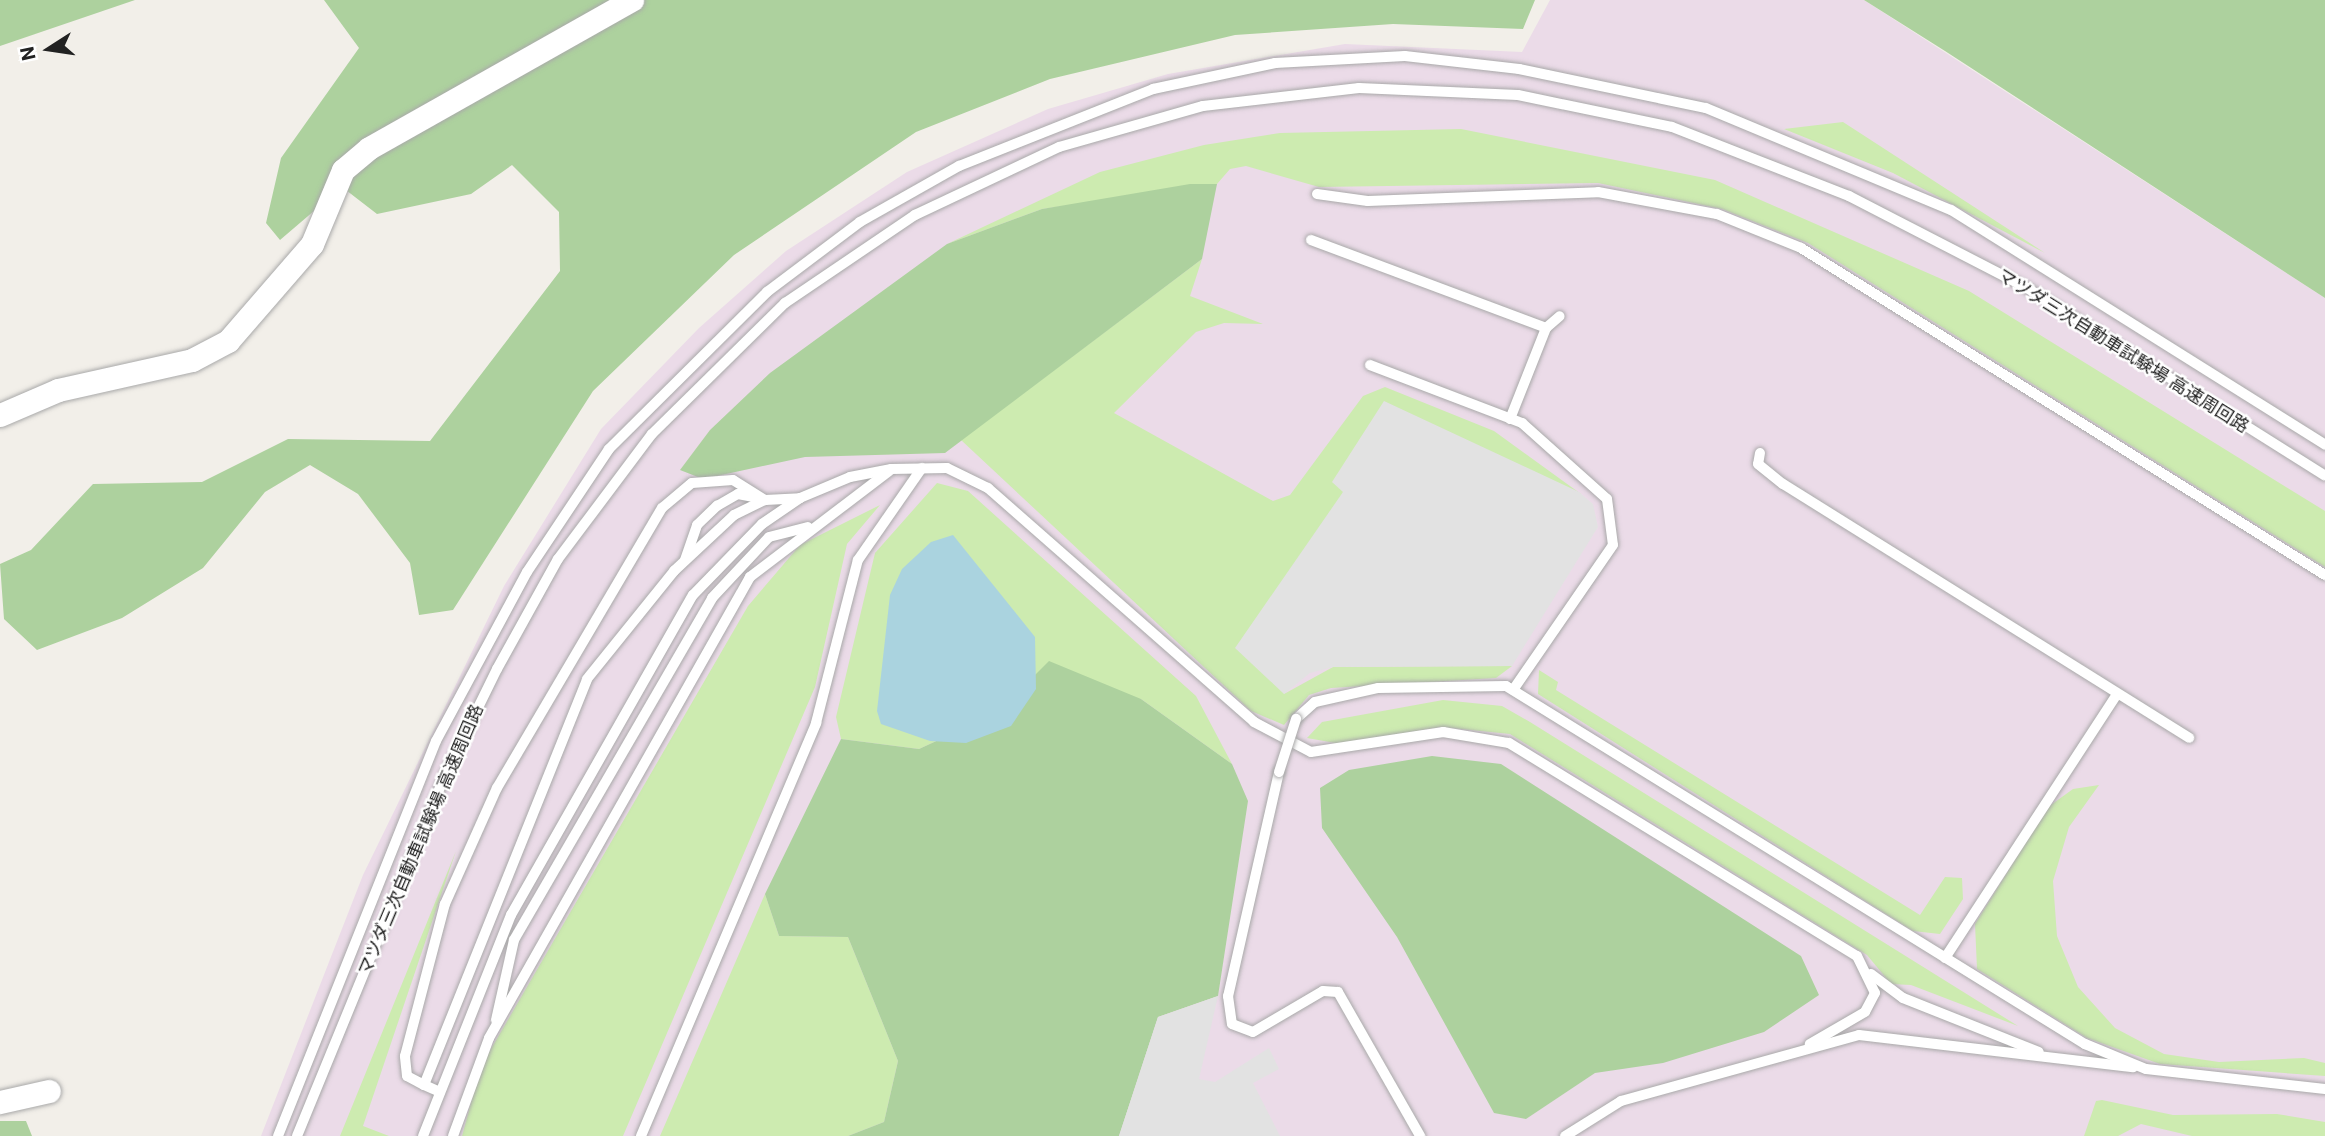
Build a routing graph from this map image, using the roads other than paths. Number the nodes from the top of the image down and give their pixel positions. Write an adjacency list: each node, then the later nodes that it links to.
1 (632, 0): 7 (street)
2 (1317, 194): 18 (lane)
3 (1311, 240): 5 (lane)
4 (1560, 316): 5 (lane)
5 (1546, 328): 8 (lane)
6 (1370, 365): 8 (lane)
7 (0, 415)
8 (1510, 418): 19 (lane)
9 (2325, 445): 33 (lane)
10 (1760, 453): 20 (lane)
11 (922, 468): 12 (lane); 23 (lane); 37 (lane)
12 (891, 469): 14 (lane); 16 (lane)
13 (2325, 476): 34 (lane, マツダ三次自動車試験場 高速周回路)
14 (800, 498): 15 (lane); 31 (lane)
15 (765, 500): 17 (lane); 17 (lane); 28 (lane)
16 (814, 525): 24 (lane); 24 (lane)
17 (684, 562): 28 (lane)
18 (2325, 575)
19 (1513, 690): 22 (lane); 38 (lane, bridge)
20 (2117, 694): 21 (lane); 22 (lane)
21 (2189, 738)
22 (1945, 958): 27 (lane)
23 (1871, 974): 25 (lane); 26 (lane)
24 (494, 1029): 36 (lane)
25 (1810, 1044): 26 (lane); 39 (lane)
26 (2055, 1058): 27 (lane)
27 (2146, 1069): 29 (lane)
28 (424, 1085): 31 (lane)
29 (2325, 1089)
30 (49, 1091): 32 (street)
31 (440, 1092): 35 (lane)
32 (0, 1102)
33 (278, 1136)
34 (297, 1136)
35 (423, 1136)
36 (453, 1136)
37 (641, 1136)
38 (1420, 1136)
39 (1565, 1136)

